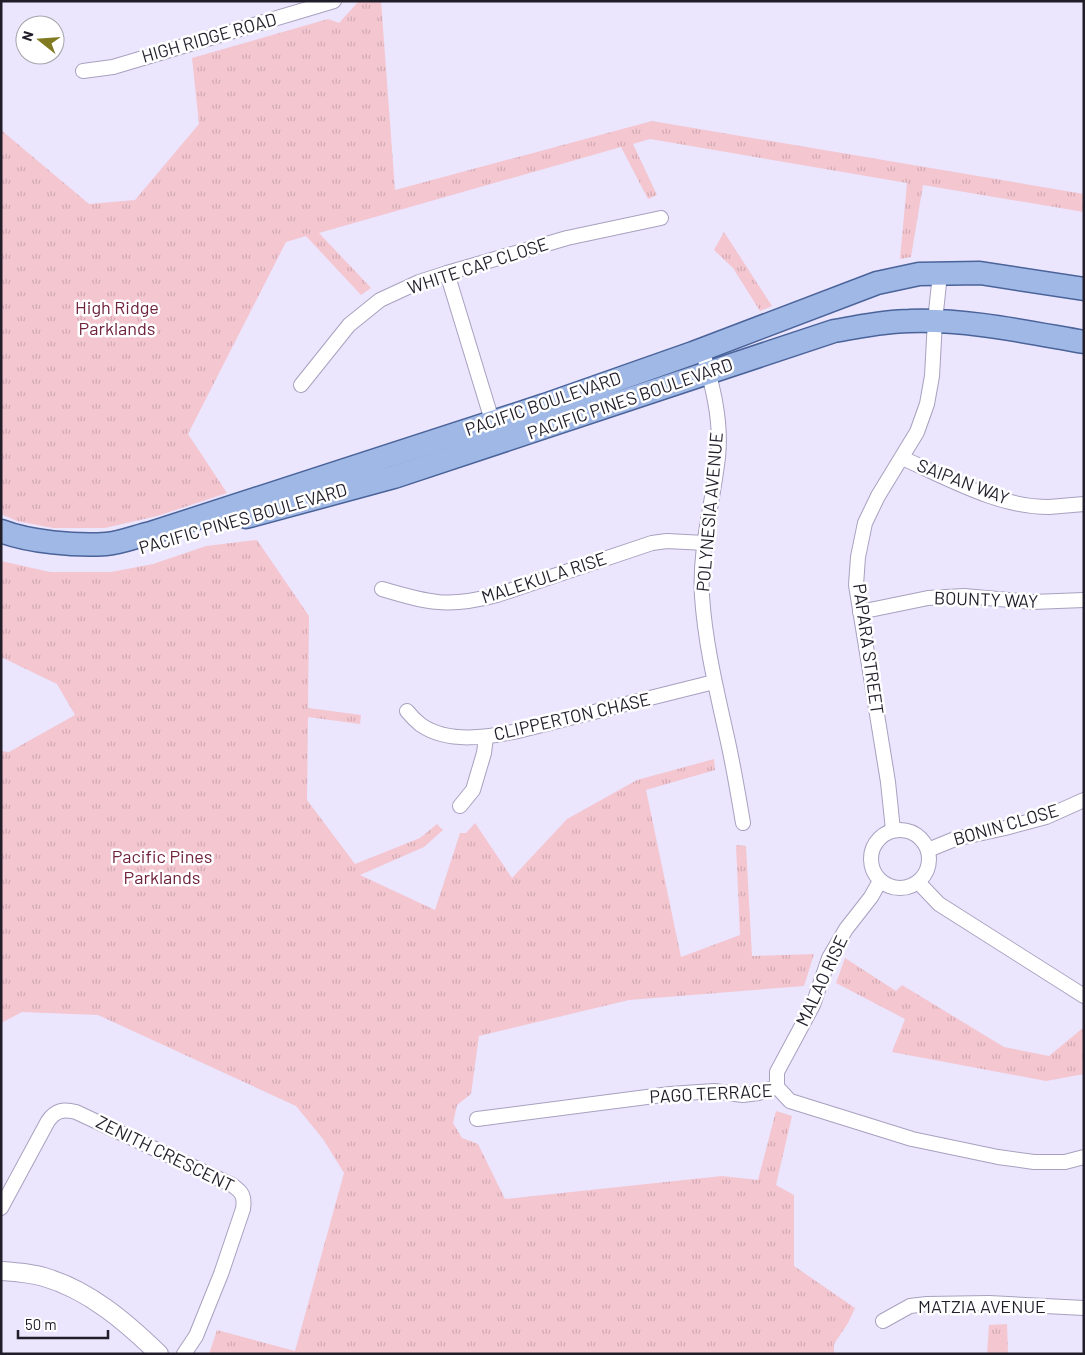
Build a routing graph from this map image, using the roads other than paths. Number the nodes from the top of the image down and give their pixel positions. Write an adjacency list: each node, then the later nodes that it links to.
1 (334, 1): 2 (street, HIGH RIDGE ROAD)
2 (83, 71)
3 (661, 218): 4 (street, WHITE CAP CLOSE)
4 (447, 272): 11 (street, WHITE CAP CLOSE); 12 (street)
5 (940, 274): 6 (main road, PACIFIC BOULEVARD); 7 (street, PAPARA STREET); 9 (main road, PACIFIC BOULEVARD)
6 (1084, 289)
7 (935, 321): 8 (main road, PACIFIC PINES BOULEVARD); 10 (main road, PACIFIC PINES BOULEVARD); 13 (street, PAPARA STREET)
8 (1084, 342)
9 (702, 350): 10 (street, POLYNESIA AVENUE); 12 (main road, PACIFIC BOULEVARD)
10 (708, 372): 12 (main road, PACIFIC PINES BOULEVARD); 16 (street, POLYNESIA AVENUE)
11 (302, 385)
12 (495, 433): 15 (main road, PACIFIC BOULEVARD)
13 (902, 458): 14 (street, SAIPAN WAY); 19 (street, PAPARA STREET)
14 (1084, 504)
15 (3, 541)
16 (705, 543): 17 (street, MALEKULA RISE); 20 (street, POLYNESIA AVENUE)
17 (382, 590)
18 (1084, 600): 19 (street, BOUNTY WAY)
19 (860, 612): 26 (street, PAPARA STREET)
20 (714, 682): 22 (street, CLIPPERTON CHASE); 25 (street, POLYNESIA AVENUE)
21 (406, 711): 22 (street, CLIPPERTON CHASE)
22 (486, 737): 24 (street)
23 (1084, 800): 27 (street, BONIN CLOSE)
24 (460, 806)
25 (743, 823)
26 (893, 830): 27 (street); 28 (street)
27 (928, 850): 29 (street)
28 (880, 881): 29 (street); 31 (street, MALAO RISE)
29 (918, 882): 30 (street)
30 (1084, 996)
31 (777, 1087): 32 (street, PAGO TERRACE); 33 (street, PAGO TERRACE)
32 (477, 1119)
33 (1084, 1157)
34 (1, 1208): 39 (street, ZENITH CRESCENT)
35 (1, 1271): 38 (street)
36 (1084, 1308): 37 (street, MATZIA AVENUE)
37 (883, 1321)
38 (159, 1354)
39 (184, 1354)

